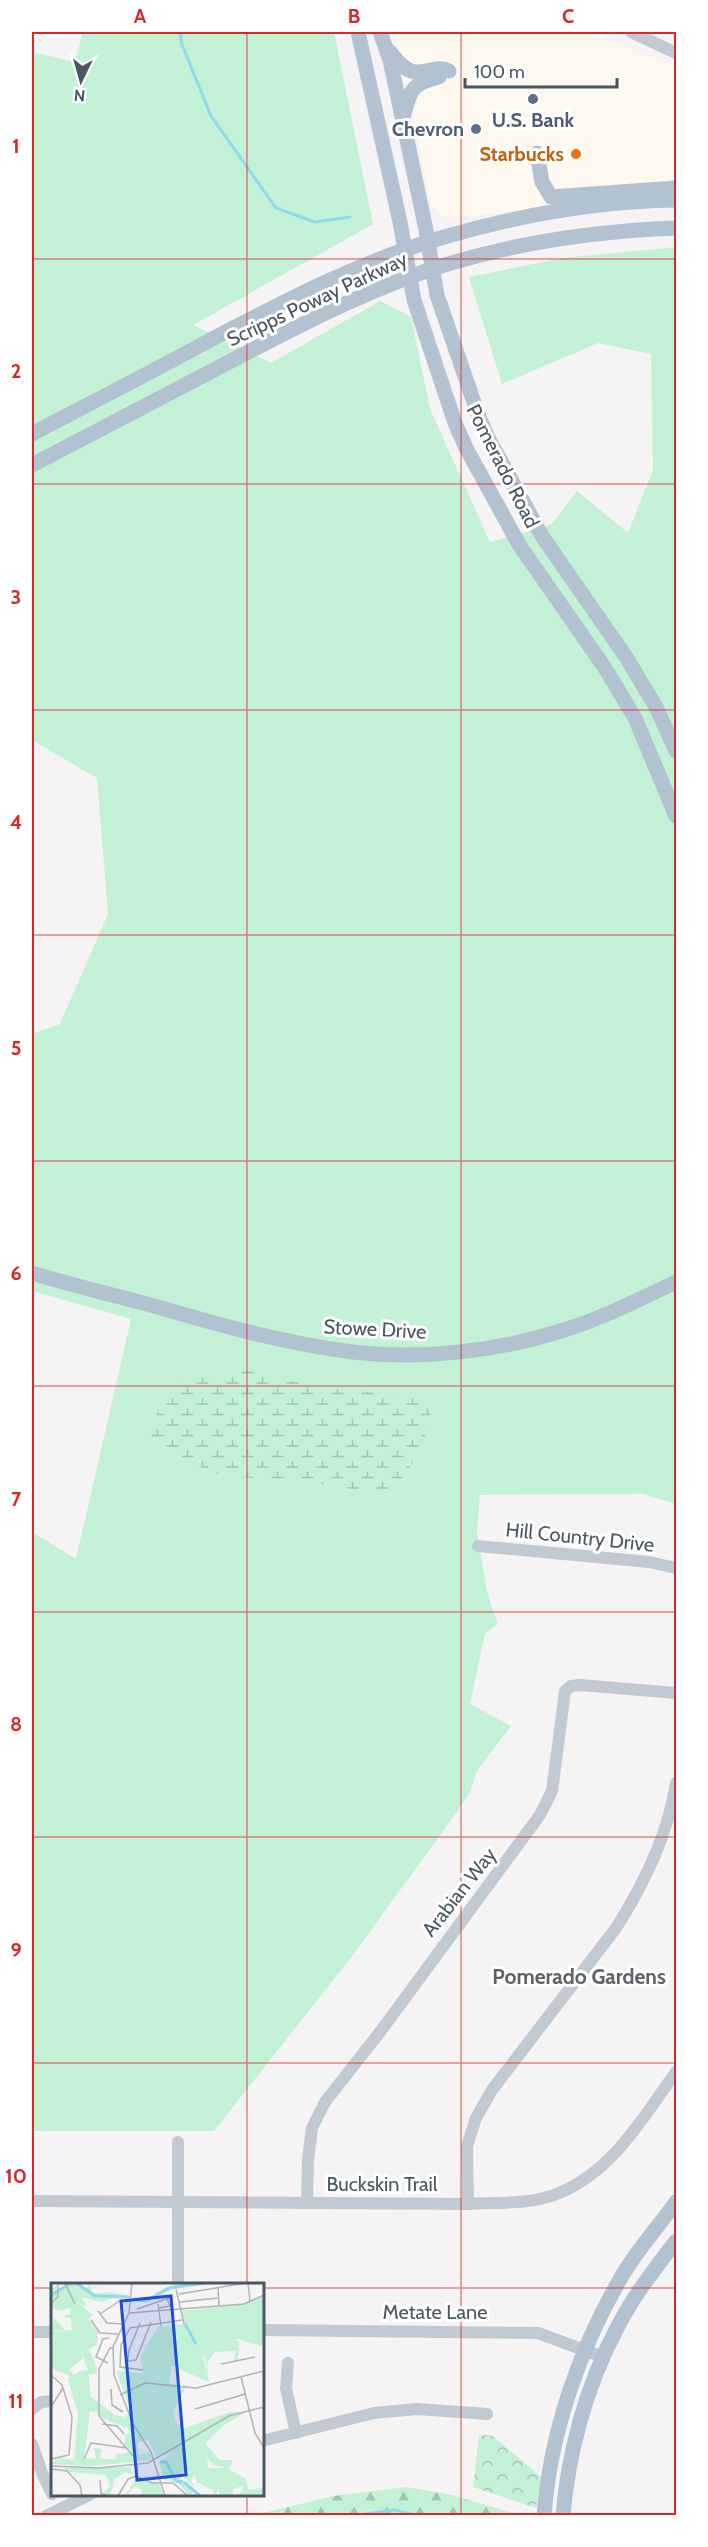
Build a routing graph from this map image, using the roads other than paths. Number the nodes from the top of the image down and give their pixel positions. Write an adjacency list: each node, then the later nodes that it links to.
1 (358, 32): 12 (main road, Pomerado Road)
2 (380, 32): 4 (main road, Pomerado Road)
3 (631, 32): 5 (street)
4 (385, 47): 6 (main road, Pomerado Road); 6 (main road)
5 (676, 53)
6 (403, 118): 11 (main road, Pomerado Road)
7 (537, 153): 8 (main road)
8 (676, 188)
9 (676, 200): 11 (main road, Scripps Poway Parkway)
10 (676, 228): 13 (main road, Scripps Poway Parkway)
11 (428, 242): 12 (main road, Scripps Poway Parkway); 13 (main road, Pomerado Road)
12 (404, 250): 14 (main road, Pomerado Road); 15 (main road, Scripps Poway Parkway)
13 (433, 269): 14 (main road, Scripps Poway Parkway); 17 (main road, Pomerado Road)
14 (410, 278): 16 (main road, Scripps Poway Parkway); 18 (main road, Pomerado Road)
15 (32, 434)
16 (32, 465)
17 (676, 751)
18 (676, 816)
19 (32, 1273): 20 (main road, Stowe Drive)
20 (676, 1282)
21 (478, 1546): 22 (street, Hill Country Drive)
22 (676, 1568)
23 (676, 1693): 29 (street, Arabian Way)
24 (676, 1783): 30 (street)
25 (676, 2072): 30 (street, Buckskin Trail)
26 (178, 2142): 28 (street)
27 (32, 2201): 28 (street, Buckskin Trail)
28 (177, 2202): 29 (street, Buckskin Trail); 33 (street)
29 (307, 2203): 30 (street, Buckskin Trail)
30 (468, 2204)
31 (674, 2208): 37 (main road)
32 (676, 2241): 38 (main road)
33 (178, 2283)
34 (264, 2330): 37 (street, Metate Lane)
35 (32, 2332): 36 (street)
36 (51, 2332)
37 (585, 2349): 38 (street, Metate Lane); 51 (main road)
38 (603, 2357): 52 (main road)
39 (288, 2363): 43 (street)
40 (51, 2401): 41 (street)
41 (32, 2409)
42 (487, 2414): 43 (street)
43 (296, 2433): 44 (street)
44 (264, 2441)
45 (32, 2444): 46 (street)
46 (51, 2490)
47 (54, 2496): 49 (street)
48 (87, 2496): 49 (street)
49 (60, 2508): 50 (street)
50 (46, 2516)
51 (544, 2516)
52 (563, 2516)

